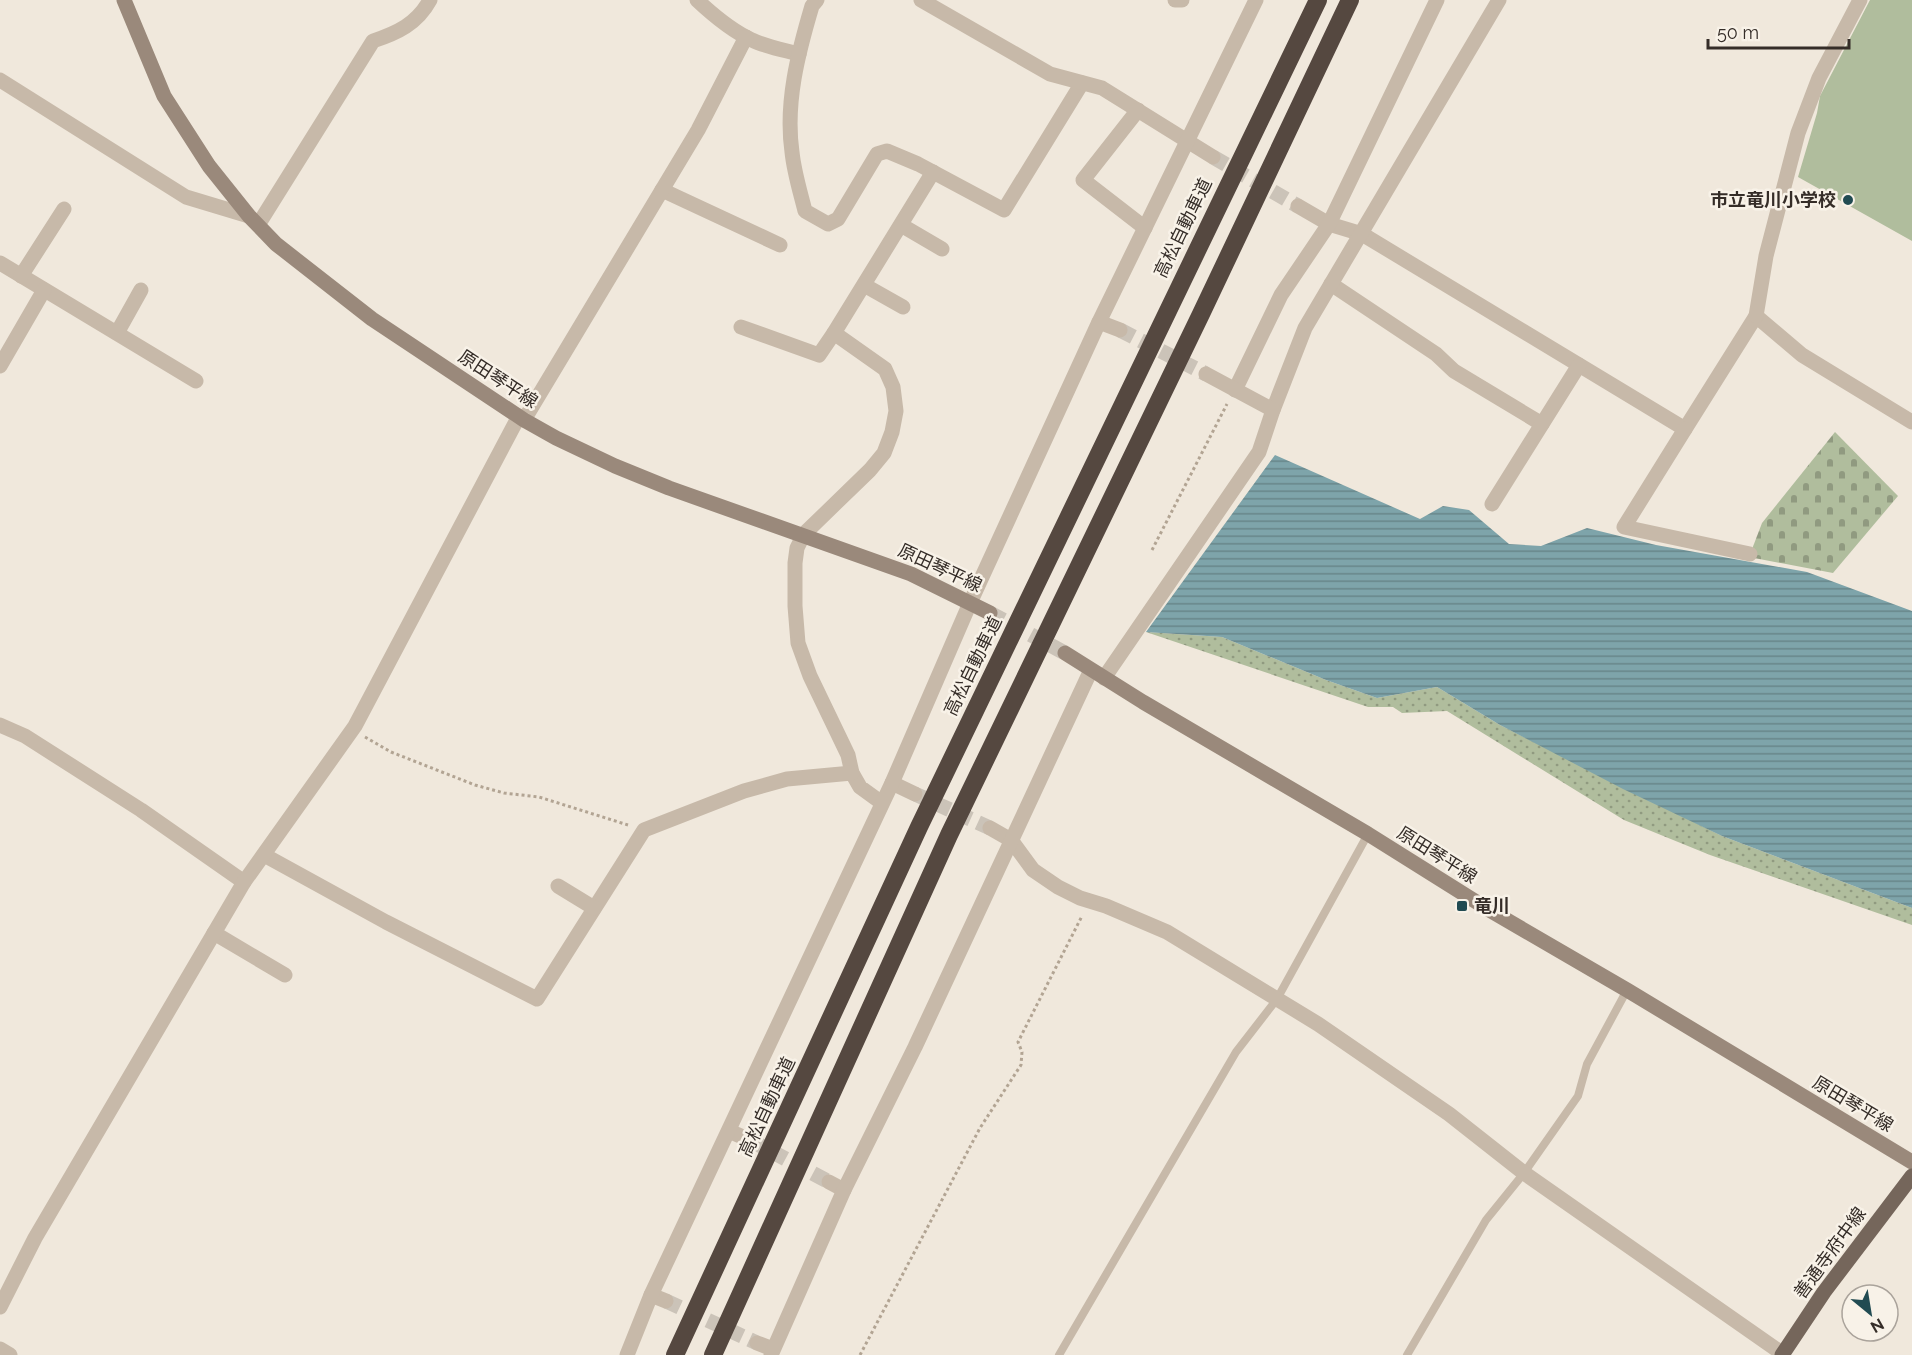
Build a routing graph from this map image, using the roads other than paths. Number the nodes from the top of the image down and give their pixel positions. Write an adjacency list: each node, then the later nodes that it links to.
1 (124, 0): 25 (main road, 原田琴平線)
2 (430, 0): 25 (street)
3 (698, 0): 14 (street)
4 (817, 0): 15 (street)
5 (1175, 0): 6 (street)
6 (1182, 0)
7 (1256, 0): 19 (street)
8 (1318, 0): 94 (highway, 高松自動車道)
9 (1350, 0): 95 (highway)
10 (1437, 0): 26 (street)
11 (1499, 0): 29 (street)
12 (1860, 0): 39 (street)
13 (930, 2): 16 (street)
14 (746, 37): 15 (street); 22 (street)
15 (799, 54): 21 (street)
16 (1082, 83): 18 (street); 21 (street)
17 (2, 87): 25 (street)
18 (1138, 110): 19 (street); 28 (street)
19 (1188, 142): 20 (street); 28 (street)
20 (1214, 157)
21 (933, 172): 27 (street)
22 (662, 190): 30 (street); 51 (street)
23 (1298, 206): 26 (street)
24 (64, 209): 33 (street)
25 (253, 220): 51 (main road, 原田琴平線)
26 (1329, 224): 29 (street); 49 (street)
27 (901, 225): 31 (street); 35 (street)
28 (1145, 228): 40 (street)
29 (1362, 234): 34 (street); 45 (street)
30 (780, 245)
31 (942, 249)
32 (0, 263): 33 (street)
33 (21, 276): 36 (street)
34 (1331, 284): 50 (street); 53 (street)
35 (864, 285): 38 (street); 44 (street)
36 (44, 290): 43 (street); 46 (street)
37 (141, 290): 43 (street)
38 (903, 307)
39 (1756, 315): 52 (street); 54 (street)
40 (1099, 322): 42 (street); 58 (street)
41 (741, 327): 44 (street)
42 (1120, 330)
43 (117, 333): 48 (street)
44 (834, 333): 56 (street)
45 (1579, 365): 53 (street); 54 (street)
46 (0, 366)
47 (1206, 374): 49 (street)
48 (196, 381)
49 (1235, 390): 50 (street)
50 (1273, 411): 61 (street)
51 (521, 418): 56 (main road, 原田琴平線); 70 (street)
52 (1912, 422)
53 (1542, 424): 55 (street)
54 (1684, 429): 57 (street)
55 (1492, 504)
56 (804, 534): 58 (main road, 原田琴平線); 63 (street)
57 (1750, 554)
58 (970, 603): 59 (main road, 原田琴平線); 64 (street)
59 (990, 614)
60 (1065, 653): 61 (main road, 原田琴平線)
61 (1097, 674): 68 (main road, 原田琴平線); 69 (street)
62 (0, 724): 71 (street)
63 (852, 773): 66 (street); 73 (street)
64 (892, 783): 65 (street); 66 (street)
65 (915, 794)
66 (882, 803): 78 (street)
67 (990, 828): 69 (street)
68 (1368, 834): 76 (main road, 原田琴平線); 77 (lane)
69 (1011, 840): 77 (street); 84 (street)
70 (264, 855): 71 (street); 73 (street)
71 (244, 882): 74 (street)
72 (558, 886): 73 (street)
73 (594, 908)
74 (214, 933): 75 (street); 87 (street)
75 (285, 975)
76 (1627, 990): 80 (main road, 原田琴平線); 81 (lane)
77 (1277, 999): 81 (street); 96 (lane)
78 (729, 1131): 79 (street); 85 (street)
79 (752, 1142)
80 (1912, 1162)
81 (1524, 1173): 91 (street); 97 (lane)
82 (1912, 1176): 91 (main road, 善通寺府中線)
83 (829, 1182): 84 (street)
84 (844, 1190): 90 (street)
85 (651, 1295): 86 (street); 93 (street)
86 (666, 1301)
87 (0, 1307)
88 (757, 1343): 90 (street)
89 (0, 1349): 92 (street)
90 (772, 1352)
91 (1783, 1354)
92 (10, 1355)
93 (627, 1355)
94 (675, 1355)
95 (713, 1355)
96 (1059, 1355)
97 (1407, 1355)

